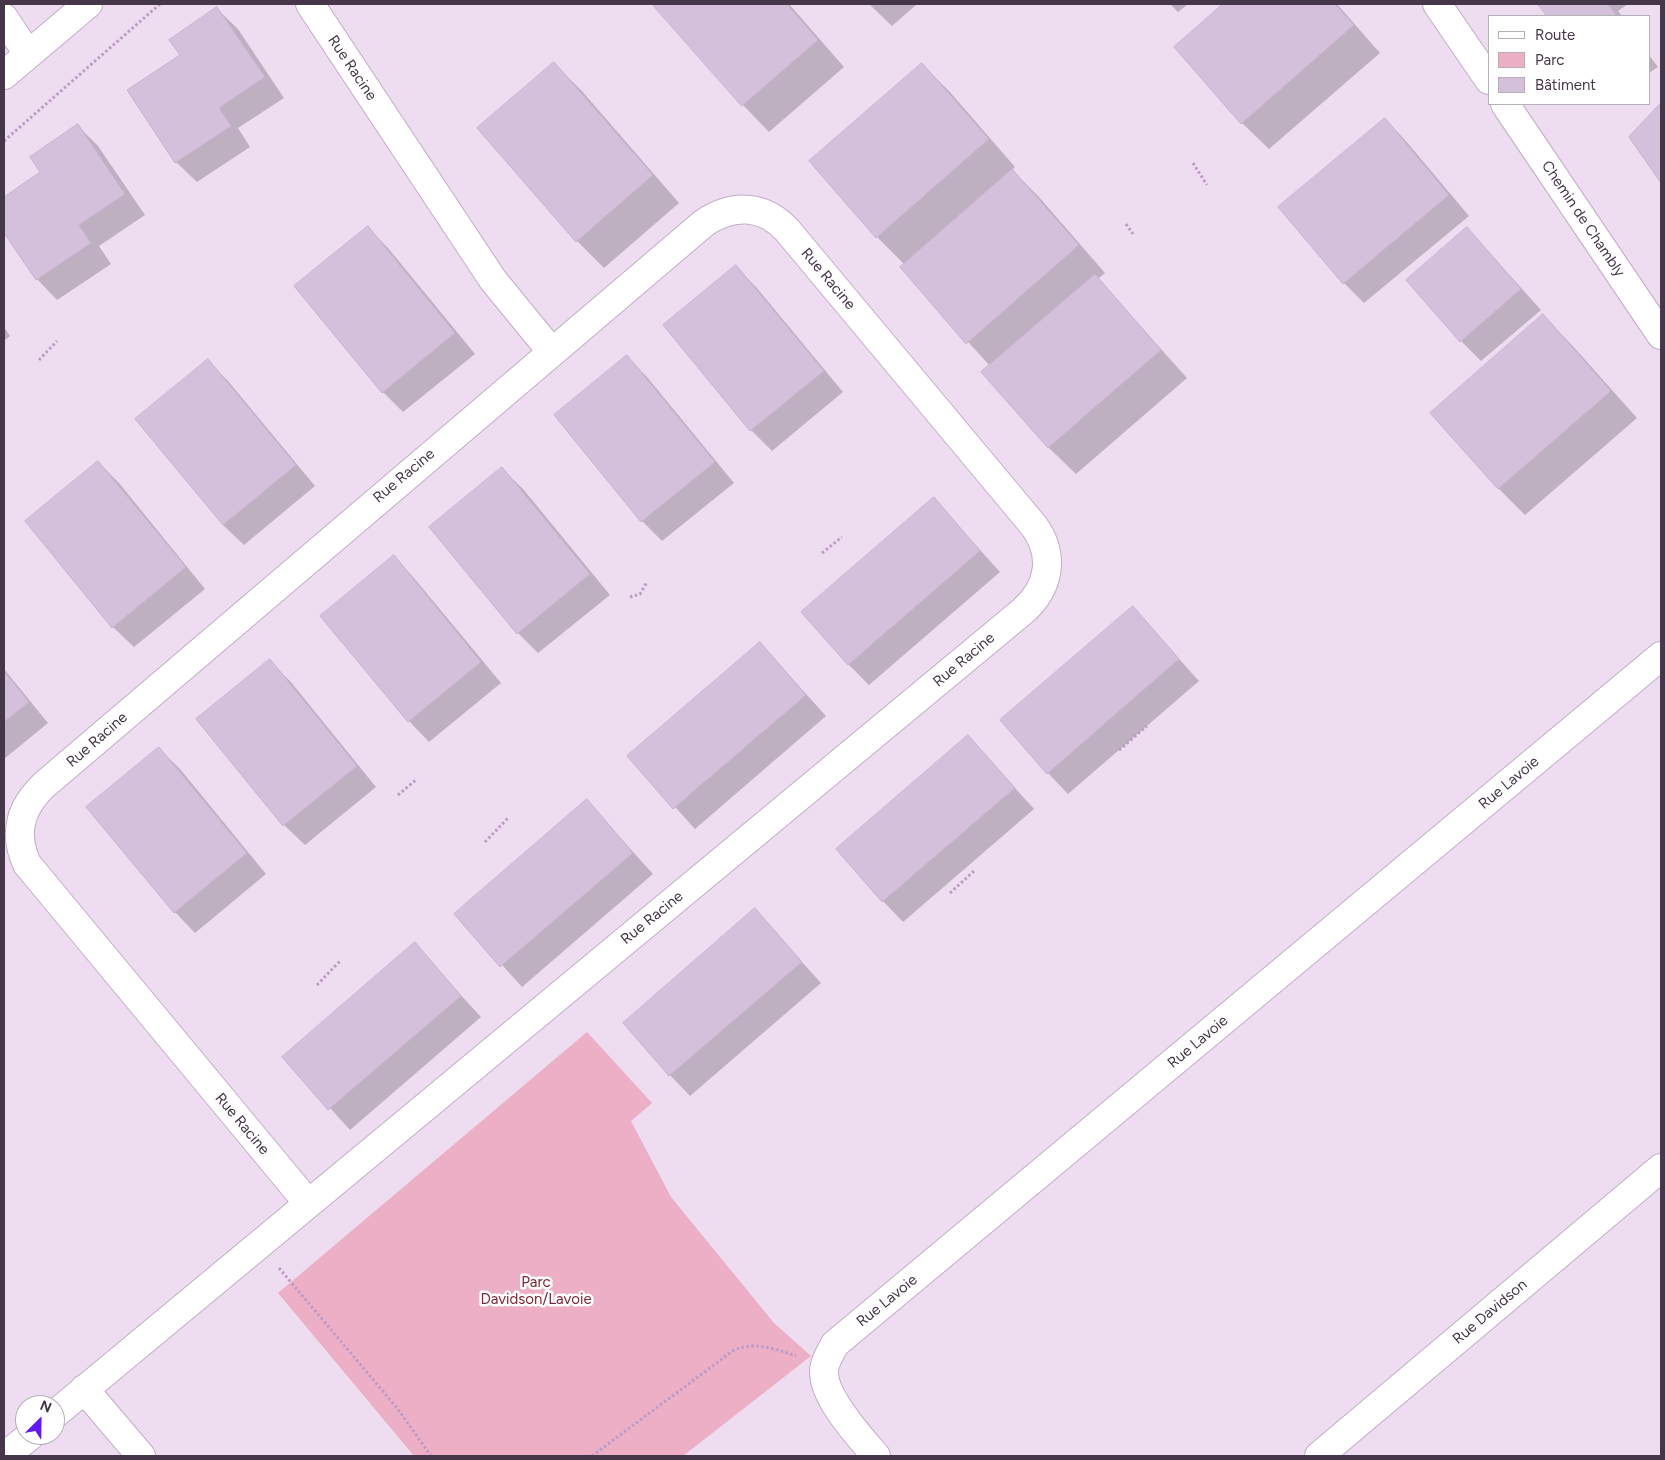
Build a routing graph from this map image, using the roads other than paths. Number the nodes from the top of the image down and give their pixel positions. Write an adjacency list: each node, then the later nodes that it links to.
1 (88, 4): 5 (street)
2 (310, 4): 10 (street, Rue Racine)
3 (1437, 4): 7 (street)
4 (4, 18): 5 (street)
5 (28, 54): 6 (street)
6 (4, 75)
7 (1488, 79)
8 (1506, 105): 9 (street, Chemin de Chambly)
9 (1661, 335)
10 (551, 351): 13 (street, Rue Racine); 13 (street, Rue Racine)
11 (1661, 656): 19 (street, Rue Lavoie)
12 (1661, 1168): 20 (street, Rue Davidson)
13 (308, 1202): 14 (street, Rue Racine)
14 (84, 1389): 15 (street, Rue Racine); 18 (street)
15 (65, 1405)
16 (19, 1445): 17 (street)
17 (6, 1456)
18 (141, 1456)
19 (876, 1456)
20 (1319, 1456)

